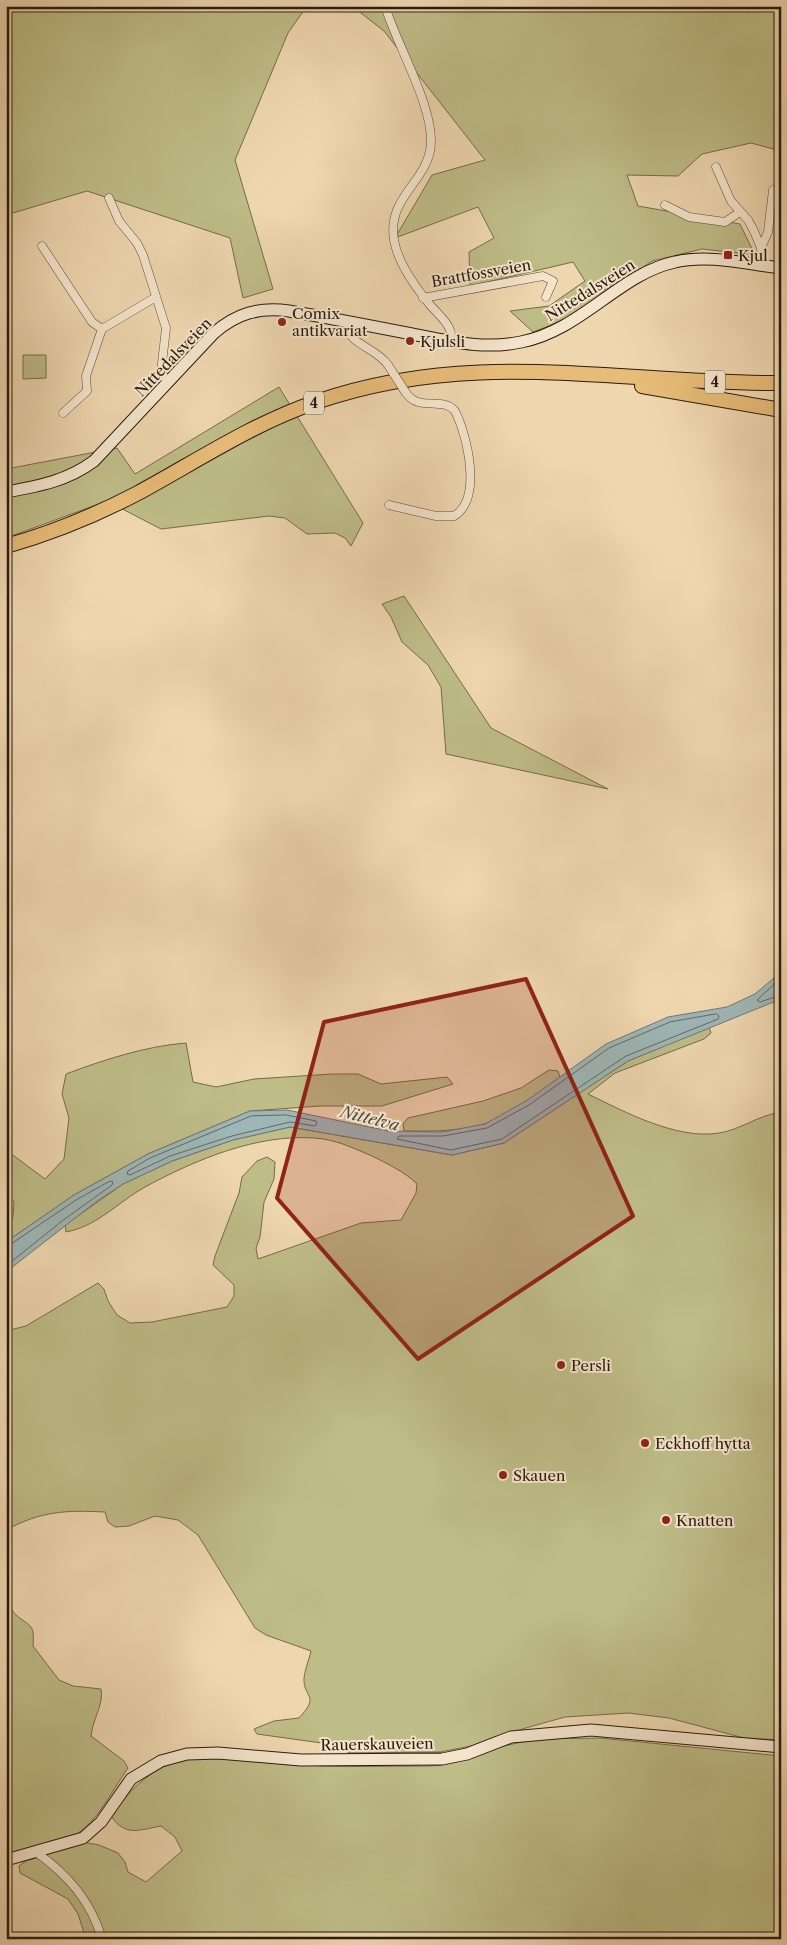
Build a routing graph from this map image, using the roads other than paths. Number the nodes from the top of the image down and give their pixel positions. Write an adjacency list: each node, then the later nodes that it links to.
1 (385, 6): 13 (street, Brattfossveien)
2 (716, 167): 6 (street)
3 (773, 190): 8 (street)
4 (109, 198): 11 (street)
5 (665, 205): 6 (street)
6 (740, 212): 8 (street)
7 (42, 246): 15 (street)
8 (761, 248): 9 (street)
9 (763, 266): 10 (main road, Nittedalsveien); 16 (main road, Nittedalsveien)
10 (781, 268)
11 (156, 296): 15 (street); 19 (street)
12 (546, 297): 13 (street, Brattfossveien)
13 (424, 298): 16 (street, Brattfossveien)
14 (348, 322): 16 (main road, Nittedalsveien); 19 (main road, Nittedalsveien); 24 (street, bridge)
15 (102, 329): 22 (street)
16 (450, 341)
17 (650, 379): 18 (highway, 4); 20 (highway, 4); 25 (highway, 4)
18 (617, 381): 21 (highway, 4); 26 (highway, 4)
19 (168, 383): 23 (main road, Nittedalsveien)
20 (781, 383)
21 (781, 410)
22 (63, 413)
23 (6, 492)
24 (389, 505)
25 (6, 546)
26 (6, 553)
27 (781, 1747): 28 (main road, Rauerskauveien)
28 (36, 1852): 29 (main road, Rauerskauveien); 30 (street)
29 (6, 1860)
30 (102, 1939)

